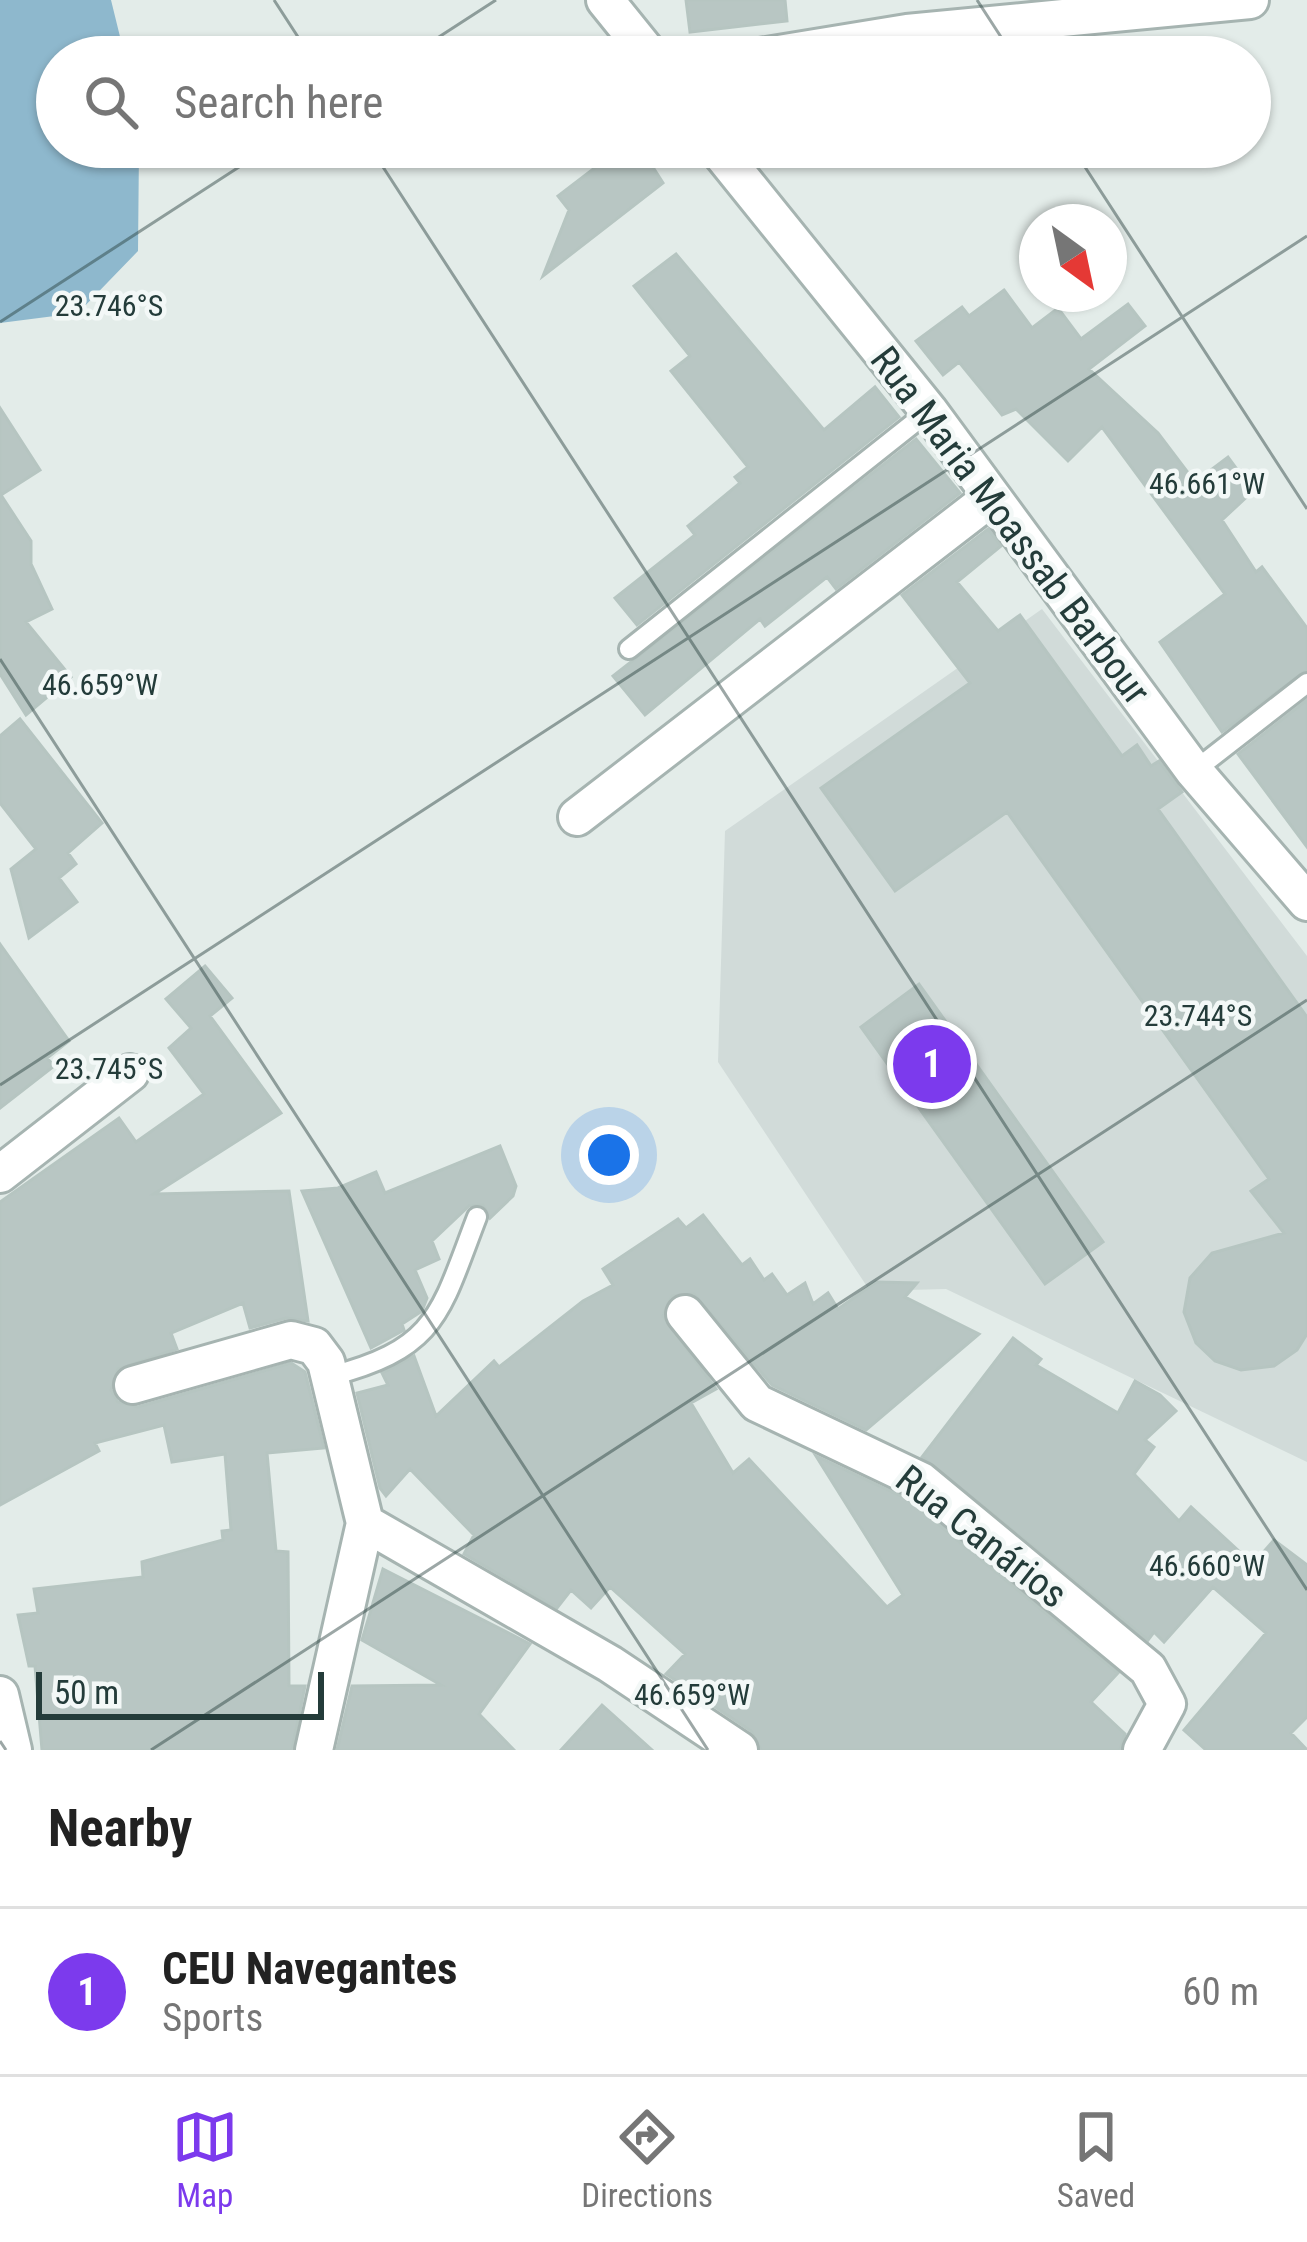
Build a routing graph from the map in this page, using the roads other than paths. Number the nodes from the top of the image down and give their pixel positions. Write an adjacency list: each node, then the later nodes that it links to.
1 (605, 0): 3 (street)
2 (1250, 0): 4 (street)
3 (634, 36)
4 (890, 36)
5 (733, 168): 6 (street, Rua Maria Moassab Barbour)
6 (929, 411): 7 (street, Rua Maria Moassab Barbour); 8 (lane)
7 (992, 496): 10 (street, Rua Maria Moassab Barbour); 11 (street)
8 (629, 649)
9 (1307, 683): 10 (lane)
10 (1194, 771): 12 (street, Rua Maria Moassab Barbour)
11 (577, 817)
12 (1307, 902)
13 (130, 1072): 14 (street)
14 (0, 1174)
15 (477, 1217): 17 (lane)
16 (685, 1314): 24 (street, Rua Canários)
17 (331, 1376): 18 (street); 19 (street)
18 (133, 1385)
19 (365, 1523): 22 (street); 23 (street)
20 (0, 1695): 21 (street)
21 (13, 1750)
22 (314, 1750)
23 (739, 1750)
24 (1142, 1750)

